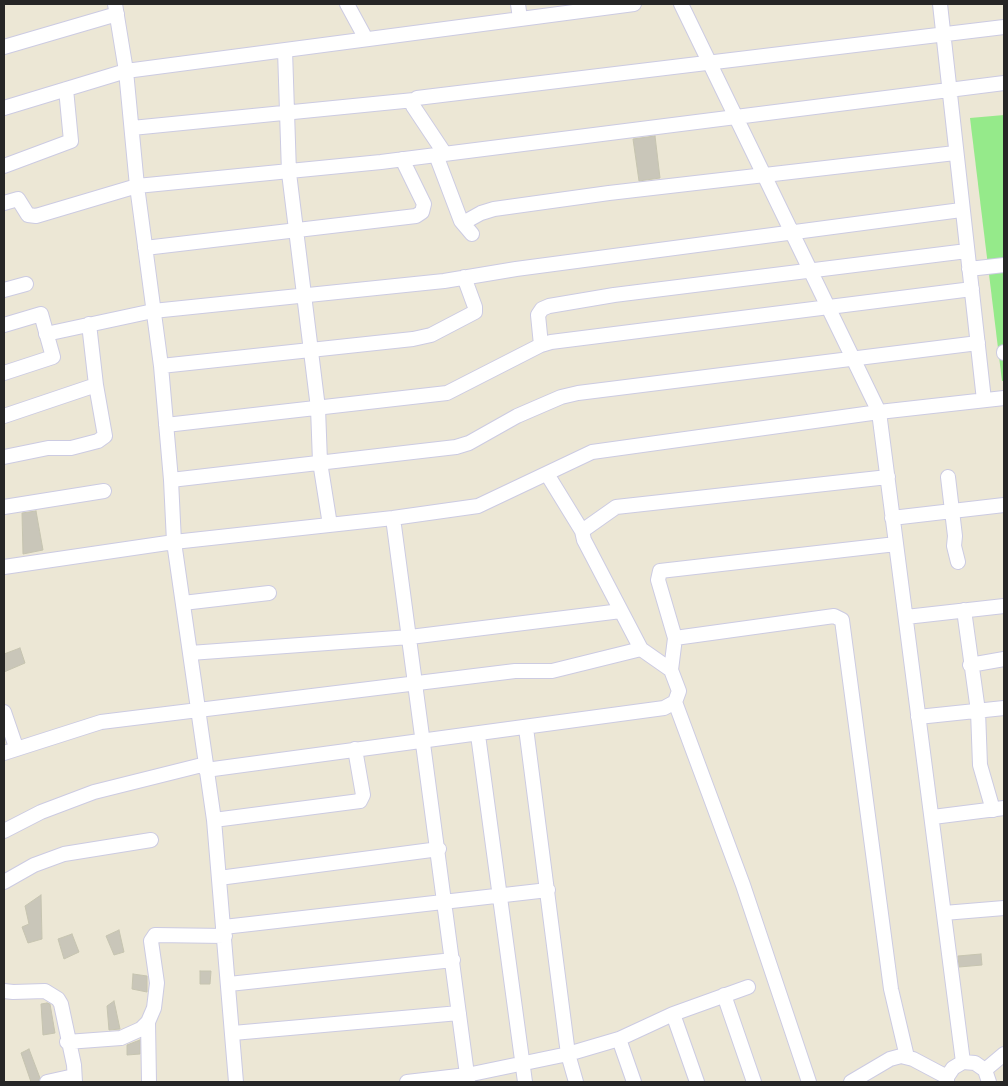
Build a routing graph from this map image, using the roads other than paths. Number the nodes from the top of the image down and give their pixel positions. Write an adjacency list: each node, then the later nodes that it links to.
1 (347, 4): 10 (street)
2 (518, 4): 7 (street)
3 (634, 4): 7 (street)
4 (681, 4): 13 (street)
5 (940, 4): 9 (street)
6 (116, 9): 11 (street); 14 (street)
7 (520, 19): 10 (street)
8 (1004, 26): 9 (street)
9 (943, 34): 13 (street); 17 (street)
10 (366, 39): 12 (street)
11 (4, 47)
12 (284, 50): 14 (street); 20 (street)
13 (712, 63): 18 (street); 21 (street)
14 (126, 71): 16 (street); 22 (street)
15 (1004, 83): 17 (street)
16 (66, 89): 19 (street); 26 (street)
17 (948, 90): 21 (street); 23 (street)
18 (414, 100): 20 (street); 24 (street)
19 (4, 108)
20 (287, 111): 22 (street); 27 (street)
21 (737, 116): 24 (street); 28 (street)
22 (132, 128): 29 (street)
23 (955, 153): 28 (street); 31 (street)
24 (441, 154): 25 (street); 32 (street)
25 (402, 159): 27 (street); 33 (street)
26 (4, 166)
27 (289, 171): 29 (street); 33 (street)
28 (765, 176): 32 (street); 34 (street)
29 (137, 186): 30 (street); 36 (street)
30 (4, 203)
31 (961, 210): 34 (street); 37 (street)
32 (463, 223): 35 (street)
33 (296, 232): 36 (street); 45 (street)
34 (792, 233): 40 (street); 41 (street)
35 (472, 234)
36 (145, 248): 47 (street)
37 (967, 251): 39 (street); 40 (street)
38 (1004, 265): 39 (street)
39 (970, 269): 43 (street)
40 (810, 270): 46 (street); 52 (street)
41 (464, 277): 45 (street); 53 (street)
42 (26, 284): 44 (street)
43 (972, 289): 46 (street); 51 (street)
44 (4, 290)
45 (305, 295): 47 (street); 53 (street)
46 (828, 305): 52 (street); 54 (street)
47 (153, 311): 48 (street); 55 (street)
48 (89, 324): 50 (street); 57 (street)
49 (4, 325): 50 (street)
50 (46, 334): 56 (street)
51 (978, 343): 54 (street); 59 (street)
52 (541, 345): 60 (street)
53 (310, 350): 55 (street); 60 (street)
54 (853, 359): 61 (street); 65 (street)
55 (161, 366): 63 (street)
56 (4, 373)
57 (96, 385): 62 (street); 64 (street)
58 (1004, 398): 59 (street)
59 (984, 400): 61 (street)
60 (318, 408): 63 (street); 65 (street)
61 (879, 412): 66 (street); 67 (street)
62 (4, 416)
63 (166, 425): 69 (street)
64 (4, 457)
65 (320, 462): 69 (street); 76 (street)
66 (546, 474): 74 (street); 77 (street)
67 (888, 477): 75 (street); 77 (street)
68 (948, 477): 73 (street)
69 (171, 480): 78 (street)
70 (104, 490): 72 (street)
71 (1004, 505): 73 (street)
72 (4, 506)
73 (952, 510): 75 (street); 80 (street)
74 (393, 518): 76 (street); 88 (street)
75 (892, 518): 79 (street)
76 (330, 525): 78 (street)
77 (582, 531): 86 (street)
78 (174, 542): 81 (street); 83 (street)
79 (896, 544): 87 (street); 89 (street)
80 (958, 562)
81 (4, 567)
82 (269, 593): 83 (street)
83 (183, 603): 91 (street)
84 (1004, 606): 85 (street)
85 (964, 610): 87 (street); 93 (street)
86 (621, 611): 88 (street); 90 (street)
87 (906, 617): 101 (street)
88 (410, 637): 91 (street); 95 (street)
89 (675, 638): 94 (street); 135 (street)
90 (641, 649): 94 (street); 95 (street)
91 (190, 653): 98 (street)
92 (1004, 659): 93 (street)
93 (970, 664): 99 (street)
94 (671, 670): 96 (street)
95 (415, 684): 98 (street); 104 (street)
96 (675, 702): 102 (street); 151 (street)
97 (1004, 708): 99 (street)
98 (198, 710): 106 (street); 107 (street)
99 (978, 711): 101 (street); 108 (street)
100 (4, 712): 106 (street)
101 (918, 717): 109 (street)
102 (526, 728): 103 (street); 116 (street)
103 (478, 735): 104 (street); 117 (street)
104 (422, 739): 105 (street); 113 (street)
105 (355, 749): 107 (street); 110 (street)
106 (10, 750)
107 (206, 767): 110 (street); 111 (street)
108 (999, 809): 109 (street)
109 (933, 817): 120 (street)
110 (214, 820): 114 (street)
111 (4, 832)
112 (151, 840): 115 (street)
113 (439, 849): 114 (street); 118 (street)
114 (219, 878): 121 (street)
115 (4, 882)
116 (548, 890): 117 (street); 133 (street)
117 (500, 897): 118 (street); 137 (street)
118 (446, 903): 121 (street); 122 (street)
119 (1004, 908): 120 (street)
120 (944, 913): 136 (street)
121 (224, 931): 123 (street); 129 (street)
122 (453, 960): 123 (street); 127 (street)
123 (229, 984): 130 (street)
124 (748, 987): 126 (street)
125 (4, 991): 132 (street)
126 (724, 995): 128 (street); 150 (street)
127 (459, 1013): 130 (street); 140 (street)
128 (673, 1014): 131 (street); 149 (street)
129 (148, 1022): 132 (street); 143 (street)
130 (232, 1033): 144 (street)
131 (619, 1039): 133 (street); 148 (street)
132 (67, 1042): 139 (street)
133 (568, 1054): 137 (street); 147 (street)
134 (1004, 1054): 138 (street)
135 (907, 1057): 141 (street); 152 (street)
136 (963, 1062): 138 (street); 141 (street)
137 (523, 1064): 140 (street); 146 (street)
138 (987, 1076)
139 (75, 1079): 142 (street)
140 (468, 1079): 145 (street)
141 (947, 1080)
142 (47, 1082)
143 (149, 1082)
144 (236, 1082)
145 (407, 1082)
146 (525, 1082)
147 (576, 1082)
148 (634, 1082)
149 (697, 1082)
150 (754, 1082)
151 (809, 1082)
152 (851, 1082)

